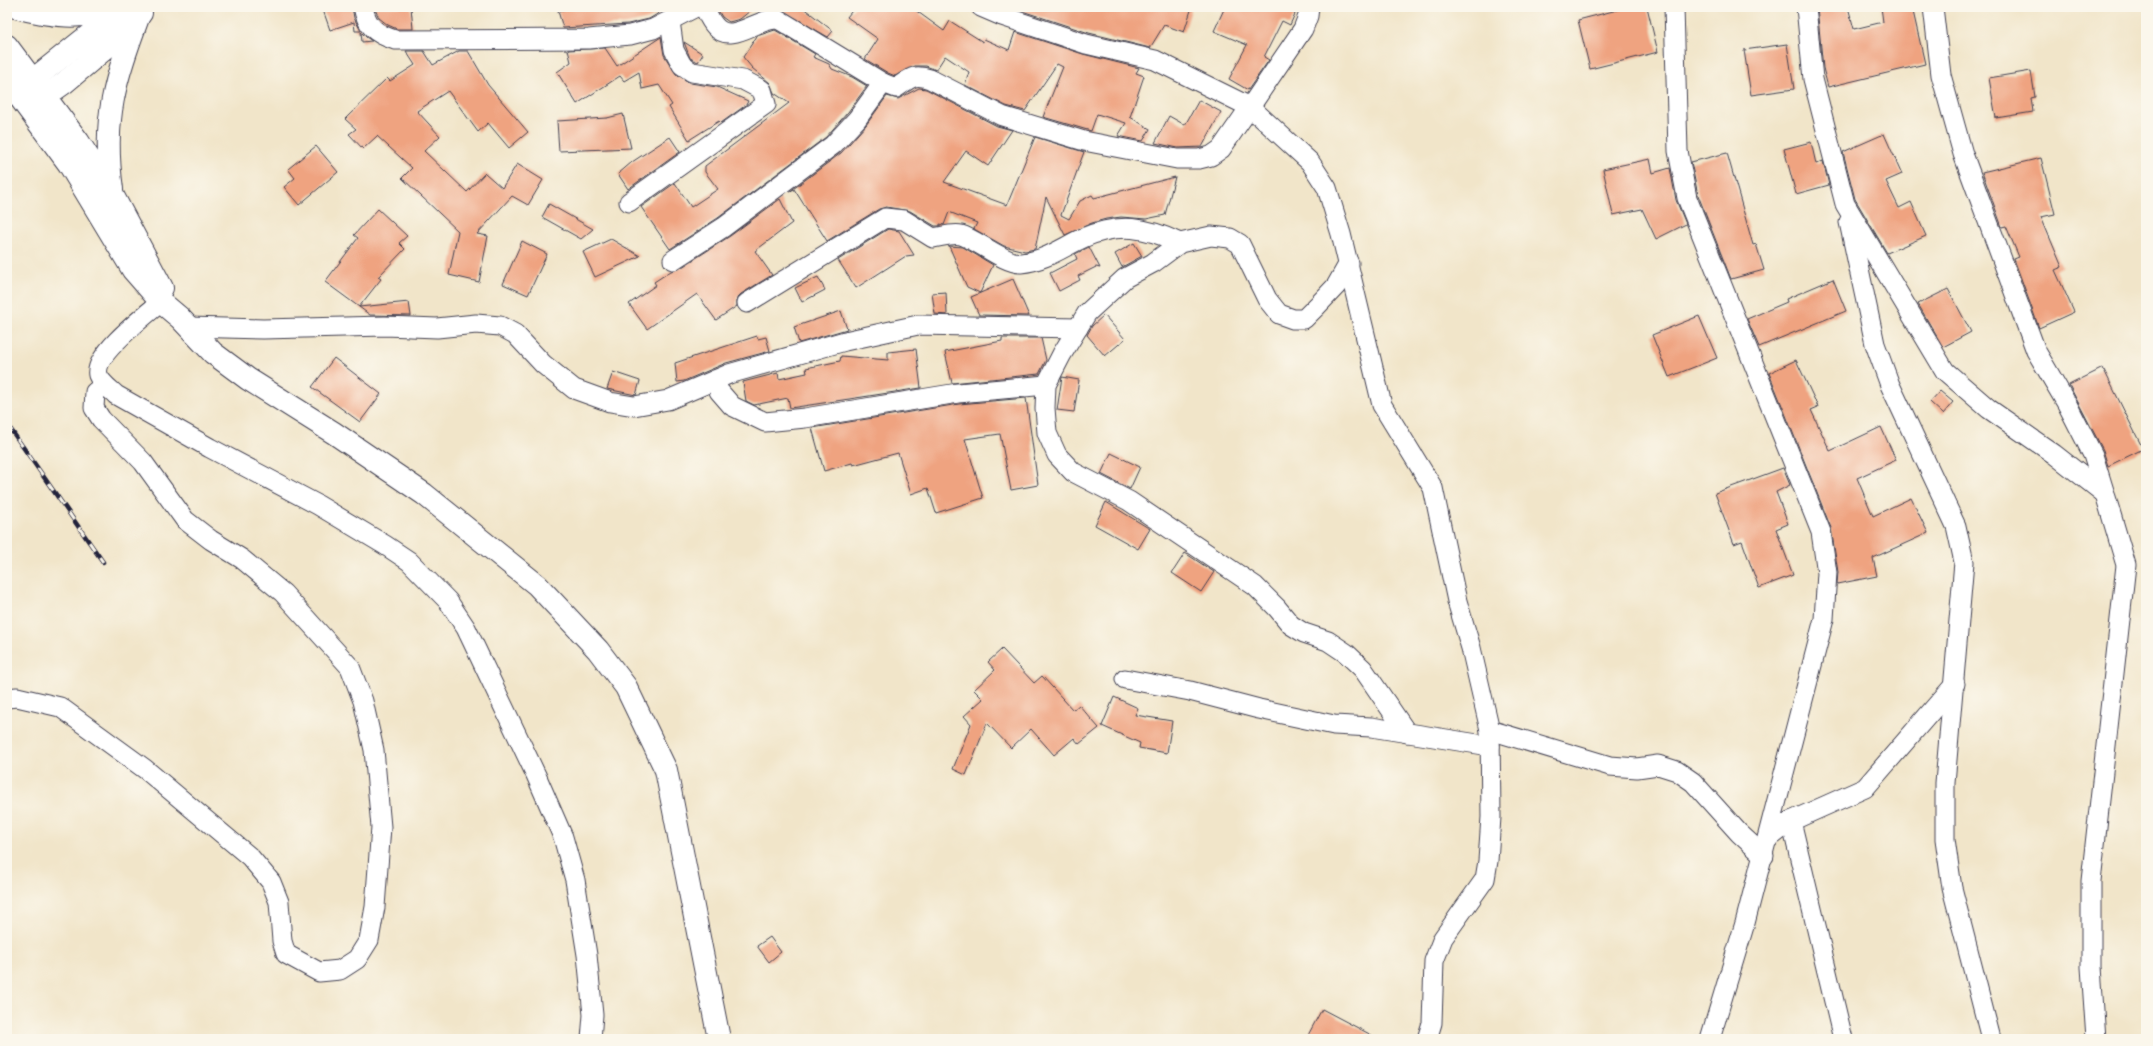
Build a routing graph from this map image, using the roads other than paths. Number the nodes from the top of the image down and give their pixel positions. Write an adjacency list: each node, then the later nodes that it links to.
1 (15, 7): 2 (main road)
2 (116, 7)
3 (364, 7): 12 (street)
4 (696, 7): 12 (street)
5 (704, 7): 14 (street)
6 (981, 7): 16 (street)
7 (1309, 7): 16 (street)
8 (1674, 7): 37 (street)
9 (1806, 7): 19 (street)
10 (1933, 7): 30 (street)
11 (136, 10): 15 (main road); 17 (main road)
12 (670, 21): 18 (street)
13 (7, 46): 15 (main road)
14 (883, 82): 16 (street); 21 (street)
15 (27, 91): 17 (main road); 23 (main road)
16 (1250, 107): 22 (street)
17 (112, 194): 25 (main road)
18 (629, 202)
19 (1845, 204): 30 (street); 32 (street)
20 (1180, 243): 22 (street); 24 (street); 26 (street)
21 (673, 260)
22 (1349, 263): 35 (street)
23 (161, 302): 25 (main road); 28 (street)
24 (747, 302)
25 (185, 323): 27 (street); 39 (main road)
26 (1078, 328): 27 (street); 29 (street)
27 (715, 380): 29 (street)
28 (104, 385): 33 (street); 38 (street)
29 (1046, 385): 34 (street)
30 (2105, 494): 44 (street)
31 (1125, 679): 34 (street)
32 (1955, 684): 36 (street); 43 (street)
33 (7, 698)
34 (1407, 733): 35 (street)
35 (1490, 738): 37 (street); 40 (street)
36 (1791, 821): 37 (street); 42 (street)
37 (1766, 847): 41 (street)
38 (590, 1039)
39 (719, 1039)
40 (1427, 1039)
41 (1710, 1039)
42 (1843, 1039)
43 (1991, 1039)
44 (2096, 1039)

